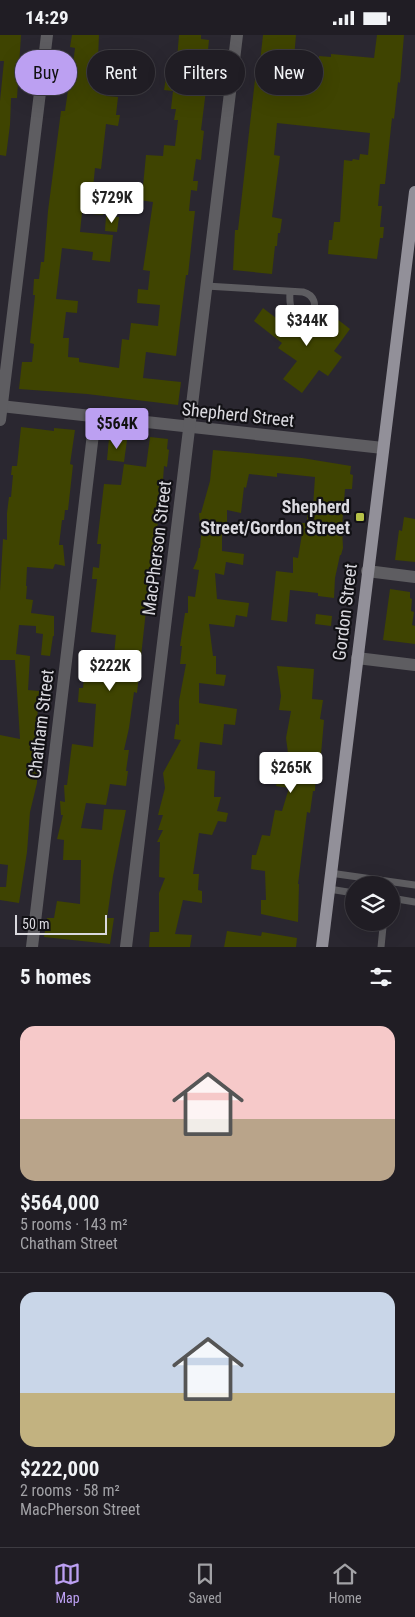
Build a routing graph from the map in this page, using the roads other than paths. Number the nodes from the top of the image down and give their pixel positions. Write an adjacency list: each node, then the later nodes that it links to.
1 (47, 35): 6 (street)
2 (237, 35): 4 (street, MacPherson Street)
3 (415, 192): 10 (main road, Gordon Street)
4 (206, 286): 5 (lane); 9 (street, MacPherson Street)
5 (290, 292)
6 (1, 407): 7 (street, Shepherd Street); 8 (street)
7 (95, 417): 9 (street, Shepherd Street); 22 (street, Chatham Street)
8 (0, 420)
9 (190, 427): 10 (street, Shepherd Street); 23 (street, MacPherson Street)
10 (383, 449): 11 (main road, Gordon Street)
11 (367, 571): 12 (street); 13 (main road, Gordon Street)
12 (415, 577)
13 (358, 658): 14 (street); 15 (main road, Gordon Street)
14 (415, 665)
15 (330, 873): 16 (lane); 17 (main road, Gordon Street)
16 (415, 885)
17 (329, 889): 18 (lane); 24 (main road, Gordon Street)
18 (345, 892)
19 (400, 900): 20 (lane)
20 (415, 902)
21 (383, 931): 25 (lane)
22 (32, 947)
23 (126, 947)
24 (322, 947)
25 (381, 947)

